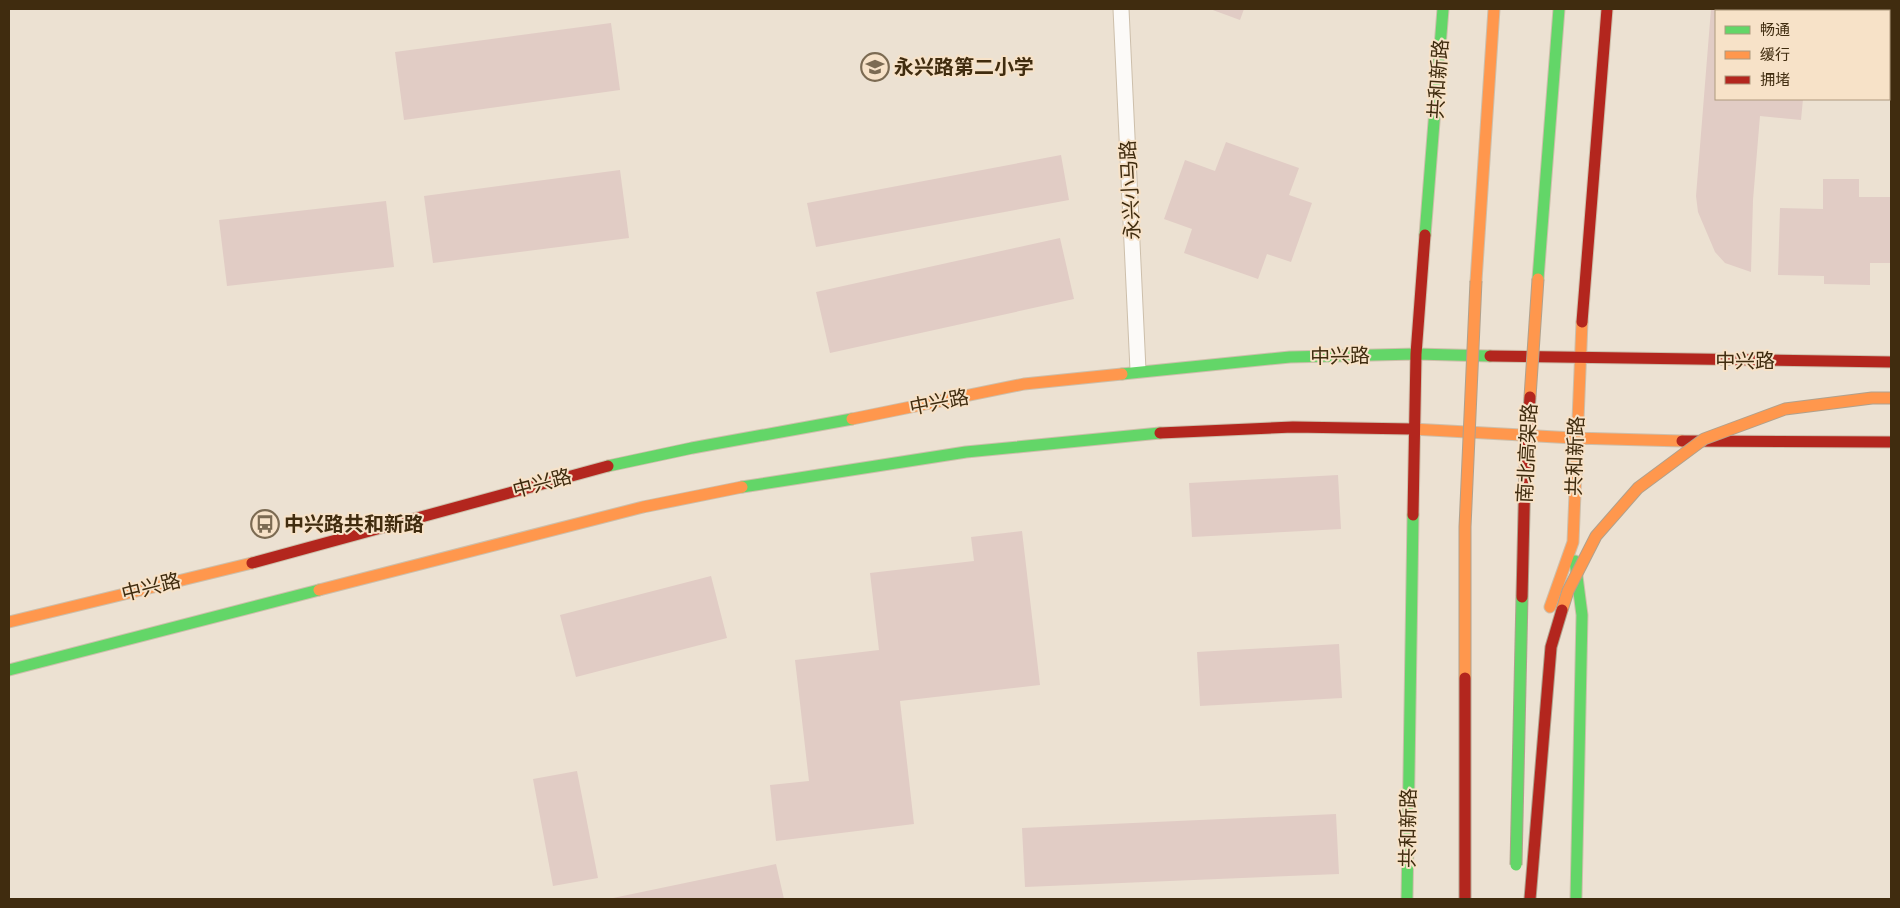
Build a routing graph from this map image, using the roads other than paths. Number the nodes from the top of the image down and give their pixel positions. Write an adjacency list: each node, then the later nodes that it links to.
1 (1121, 9): 9 (lane, 永兴小马路)
2 (1443, 9): 6 (main road, 共和新路)
3 (1494, 9): 21 (main road, bridge)
4 (1559, 9): 19 (main road, 南北高架路, bridge)
5 (1607, 9): 7 (main road, 共和新路)
6 (1416, 354): 7 (main road, 中兴路); 9 (main road, 中兴路); 11 (main road, 共和新路)
7 (1579, 359): 8 (main road, 中兴路); 12 (main road, 共和新路)
8 (1891, 362)
9 (1138, 370): 16 (main road, 中兴路)
10 (1891, 398): 22 (main road, bridge)
11 (1414, 428): 12 (main road); 18 (main road); 20 (main road, 共和新路)
12 (1576, 438): 13 (main road); 14 (main road, 共和新路)
13 (1891, 442)
14 (1573, 542): 15 (main road, 共和新路); 24 (main road)
15 (1548, 615)
16 (9, 622)
17 (1542, 633): 23 (main road)
18 (9, 670)
19 (1516, 880)
20 (1407, 899)
21 (1465, 899)
22 (1530, 899)
23 (1537, 899)
24 (1576, 899)

